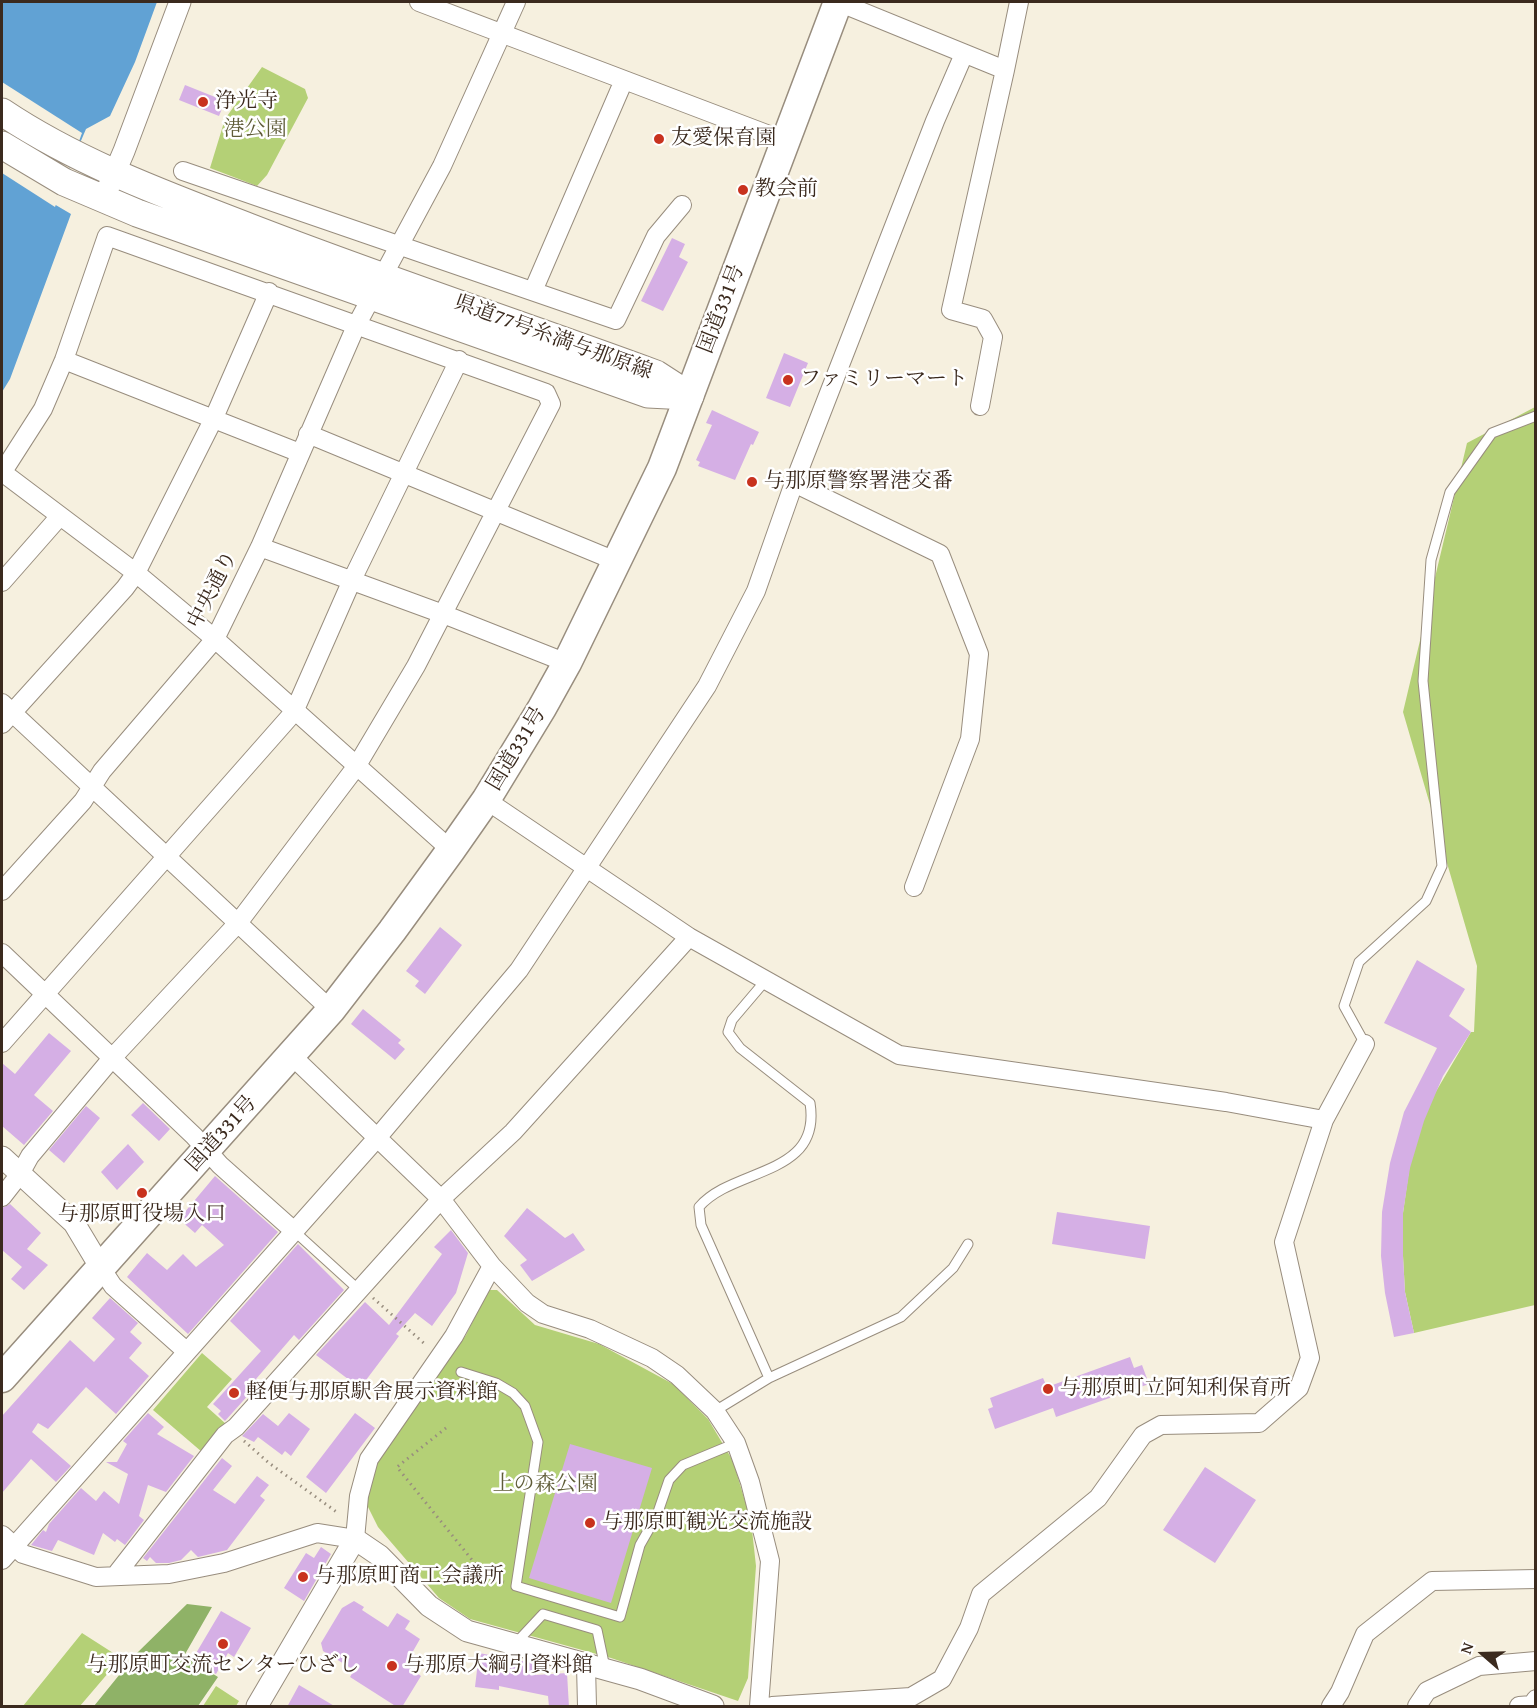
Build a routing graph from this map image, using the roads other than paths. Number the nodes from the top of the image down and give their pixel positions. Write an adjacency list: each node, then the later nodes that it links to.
1 (180, 2): 14 (street)
2 (419, 2): 6 (street)
3 (516, 2): 6 (street, 中央通り)
4 (838, 2): 7 (street); 11 (highway, 国道331号)
5 (1018, 2): 8 (street)
6 (501, 33): 9 (street); 17 (street, 中央通り)
7 (964, 54): 8 (street); 32 (street)
8 (1005, 70): 25 (street)
9 (624, 80): 11 (street); 19 (street)
10 (2, 112): 14 (main road, 県道77号糸満与那原線)
11 (785, 141): 24 (highway, 国道331号)
12 (2, 145): 15 (main road, 県道77号糸満与那原線)
13 (183, 171): 17 (street)
14 (114, 174): 15 (street); 18 (main road, 県道77号糸満与那原線)
15 (103, 200): 18 (main road, 県道77号糸満与那原線)
16 (682, 205): 19 (street)
17 (400, 246): 18 (street, 中央通り); 19 (street)
18 (376, 287): 21 (street, 中央通り); 24 (main road, 県道77号糸満与那原線)
19 (533, 291)
20 (269, 292): 21 (street); 22 (street); 27 (street)
21 (356, 326): 23 (street); 28 (street, 中央通り)
22 (64, 360): 27 (street); 30 (street)
23 (459, 360): 31 (street); 33 (street)
24 (690, 396): 36 (highway, 国道331号)
25 (980, 406)
26 (1536, 416): 60 (lane)
27 (213, 420): 29 (street); 37 (street)
28 (308, 434): 29 (street, 中央通り); 31 (street)
29 (300, 453): 35 (street, 中央通り)
30 (2, 472): 34 (street)
31 (404, 473): 33 (street); 38 (street)
32 (794, 483): 50 (street); 51 (street)
33 (496, 511): 36 (street); 40 (street)
34 (60, 516): 37 (street); 39 (street)
35 (260, 547): 38 (street); 41 (street, 中央通り)
36 (618, 562): 42 (highway, 国道331号)
37 (136, 573): 41 (street); 44 (street)
38 (352, 580): 40 (street); 43 (street)
39 (2, 582)
40 (443, 614): 42 (street); 45 (street)
41 (215, 639): 43 (street); 46 (street, 中央通り)
42 (567, 663): 47 (highway, 国道331号)
43 (294, 712): 45 (street); 49 (street)
44 (5, 713): 46 (street)
45 (356, 767): 48 (street); 53 (street)
46 (93, 787): 49 (street); 52 (street, 中央通り)
47 (486, 800): 48 (highway, 国道331号); 50 (street)
48 (451, 850): 58 (highway, 国道331号)
49 (166, 856): 53 (street); 57 (street)
50 (587, 868): 54 (street); 64 (street)
51 (915, 887)
52 (2, 891)
53 (238, 923): 58 (street); 62 (street)
54 (689, 937): 56 (street); 69 (street)
55 (2, 953): 57 (street)
56 (766, 980): 63 (street); 78 (lane)
57 (46, 994): 59 (street); 62 (street)
58 (331, 1010): 61 (highway, 国道331号)
59 (2, 1043)
60 (1365, 1044): 63 (street)
61 (291, 1055): 64 (street); 65 (highway, 国道331号)
62 (113, 1057): 65 (street); 67 (street)
63 (1324, 1120): 94 (street)
64 (377, 1138): 69 (street); 70 (street)
65 (207, 1149): 70 (street); 73 (highway, 国道331号)
66 (2, 1157): 67 (street)
67 (20, 1174): 68 (street); 73 (street)
68 (2, 1197)
69 (441, 1199): 72 (street); 74 (street)
70 (293, 1230): 74 (lane); 75 (street)
71 (968, 1244): 78 (lane)
72 (492, 1266): 79 (street); 81 (street)
73 (101, 1268): 75 (street); 77 (highway, 国道331号)
74 (361, 1290): 84 (street)
75 (186, 1351): 82 (street)
76 (461, 1372): 80 (lane)
77 (2, 1378)
78 (769, 1378): 79 (lane)
79 (715, 1411): 80 (street)
80 (736, 1443): 93 (street)
81 (355, 1539): 84 (street); 86 (street); 90 (street)
82 (8, 1541): 83 (street); 84 (street)
83 (2, 1560)
84 (115, 1576)
85 (1536, 1579): 95 (street)
86 (514, 1646): 88 (street); 88 (lane)
87 (1536, 1661): 96 (street)
88 (596, 1669): 91 (street); 92 (street)
89 (1536, 1700): 97 (street)
90 (257, 1707)
91 (586, 1707)
92 (713, 1707)
93 (759, 1707)
94 (772, 1707)
95 (1331, 1707)
96 (1417, 1707)
97 (1519, 1707)

